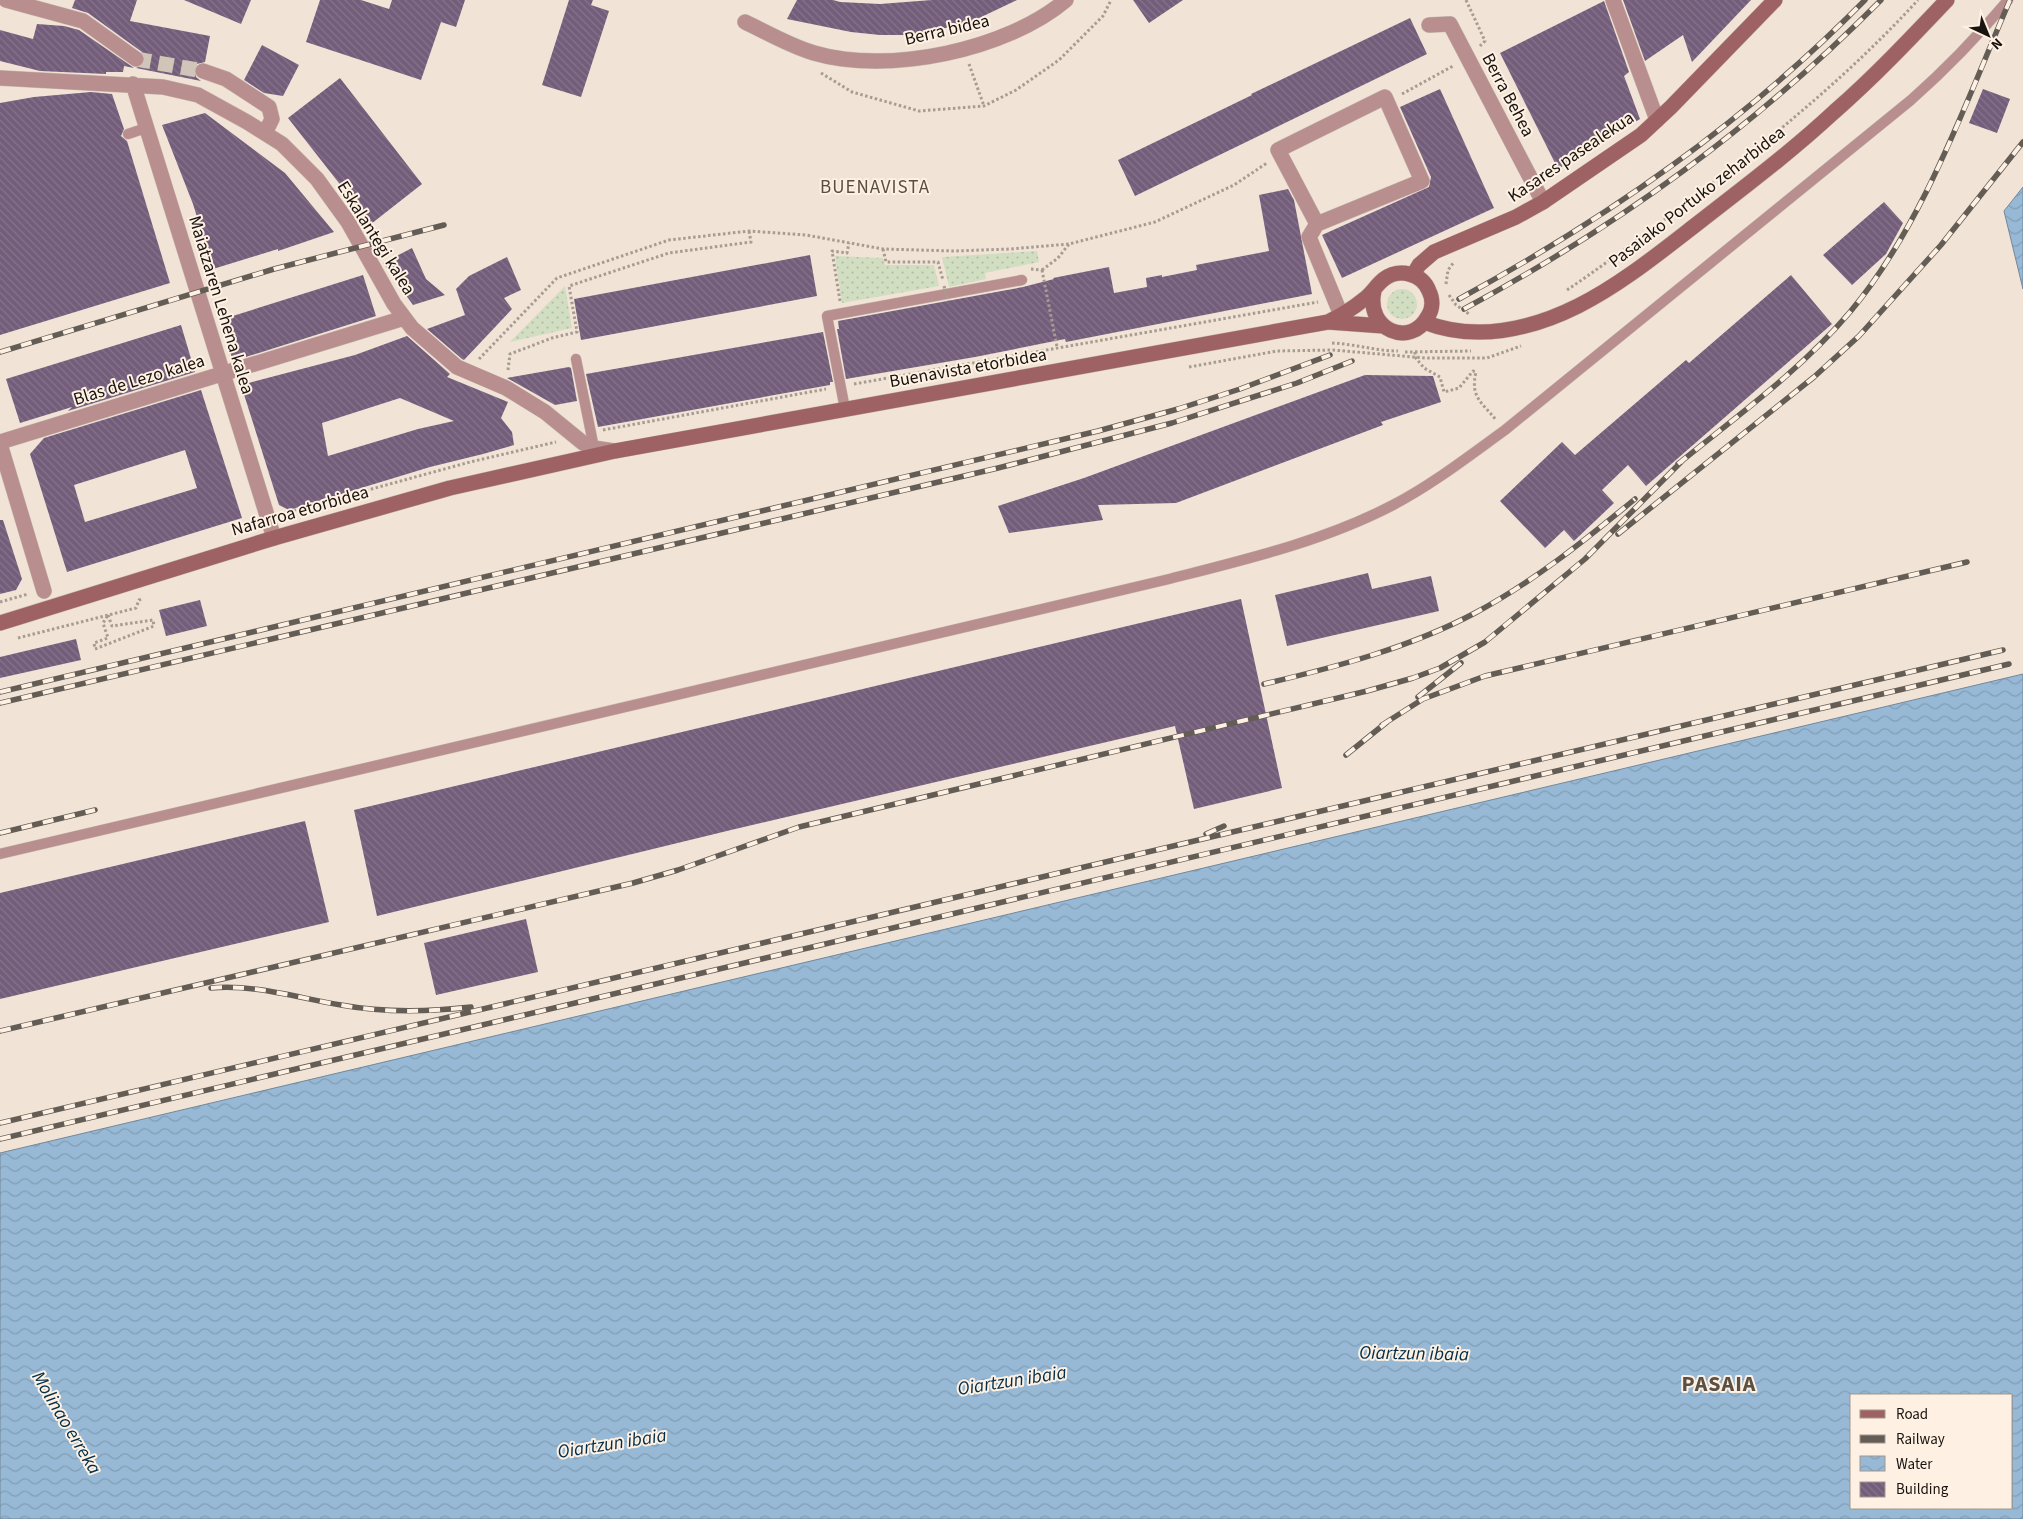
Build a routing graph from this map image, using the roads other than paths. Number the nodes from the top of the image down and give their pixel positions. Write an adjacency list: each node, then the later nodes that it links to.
1 (6, 0): 9 (street)
2 (1066, 0): 7 (street, Berra bidea)
3 (1613, 0): 13 (street)
4 (1775, 0): 13 (main road, Kasares pasealekua)
5 (1947, 0): 23 (main road, Pasaiako Portuko zeharbidea)
6 (2008, 0): 35 (lane)
7 (745, 22)
8 (1429, 25): 17 (street, Berra Behea)
9 (136, 59)
10 (203, 71): 15 (street)
11 (0, 78): 12 (street, Eskalantegi kalea)
12 (133, 84): 14 (street, Maiatzaren Lehena kalea); 15 (street, Eskalantegi kalea)
13 (1657, 120): 17 (main road, Kasares pasealekua)
14 (146, 128): 16 (lane); 27 (street, Maiatzaren Lehena kalea)
15 (265, 133): 22 (street, Eskalantegi kalea)
16 (128, 134)
17 (1543, 202): 19 (main road, Kasares pasealekua)
18 (1317, 224): 18 (street); 24 (street)
19 (1413, 275): 21 (main road, Buenavista etorbidea); 23 (main road)
20 (1022, 280): 28 (lane)
21 (1374, 291): 24 (main road, Buenavista etorbidea); 25 (main road)
22 (404, 318): 27 (street, Blas de Lezo kalea); 29 (street, Eskalantegi kalea)
23 (1424, 322): 25 (main road, Buenavista etorbidea)
24 (1333, 324): 25 (main road, Buenavista etorbidea); 28 (main road, Buenavista etorbidea)
25 (1383, 326)
26 (576, 359): 29 (lane)
27 (223, 374): 30 (street, Blas de Lezo kalea); 32 (street, Maiatzaren Lehena kalea)
28 (845, 409): 31 (main road, Buenavista etorbidea)
29 (592, 440): 31 (street, Eskalantegi kalea)
30 (0, 443): 33 (street)
31 (615, 451): 32 (main road, Nafarroa etorbidea)
32 (274, 538): 34 (main road, Nafarroa etorbidea)
33 (44, 591)
34 (0, 623)
35 (0, 854)

